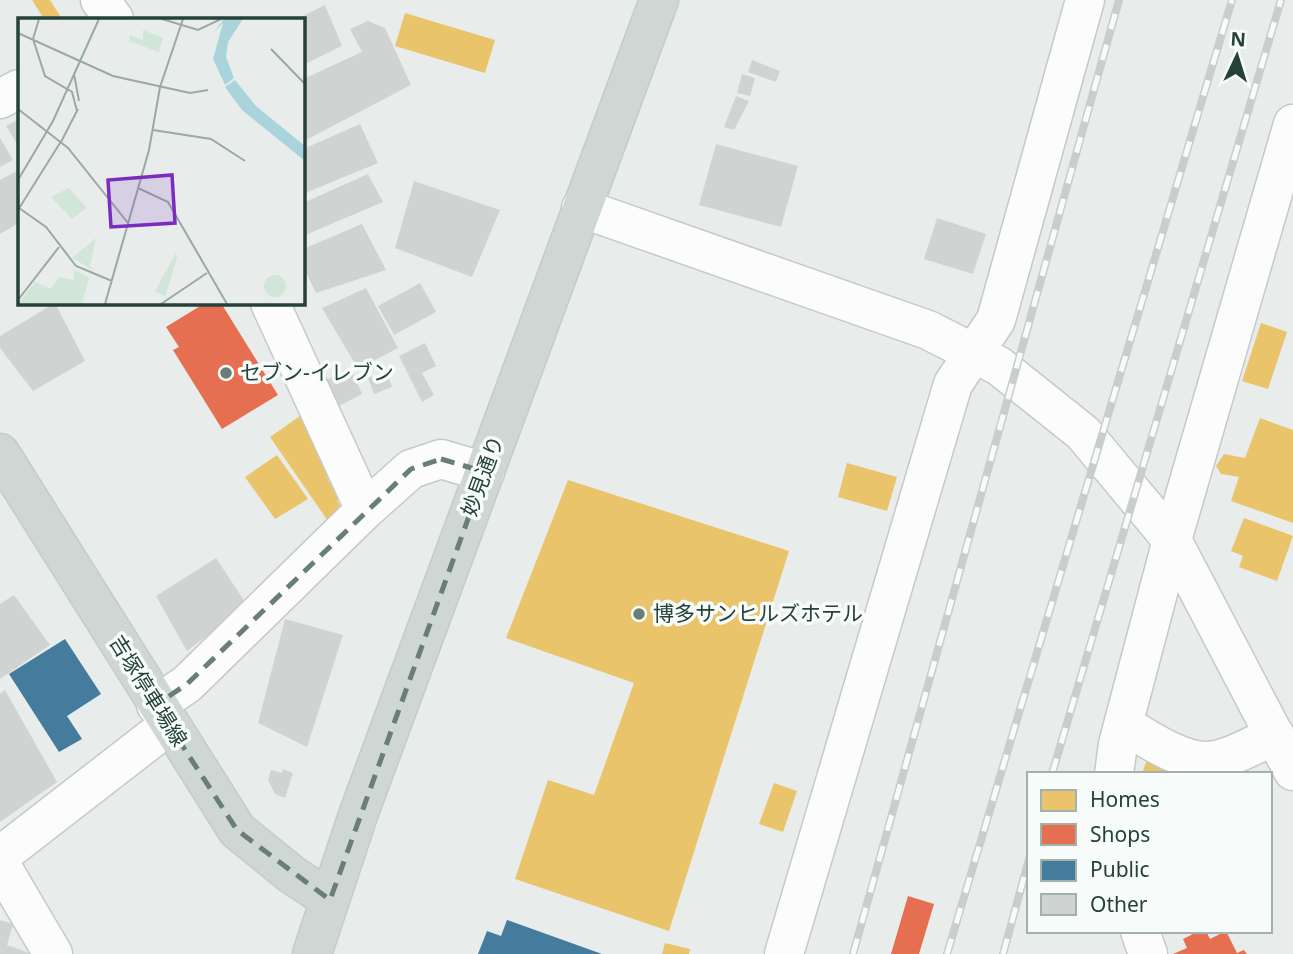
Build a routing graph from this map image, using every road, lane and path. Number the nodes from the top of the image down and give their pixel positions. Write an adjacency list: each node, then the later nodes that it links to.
1 (100, 0): 4 (street)
2 (659, 0): 8 (main road, 妙見通り)
3 (1085, 0): 10 (street)
4 (113, 18)
5 (18, 90): 6 (street)
6 (0, 99)
7 (1293, 124): 14 (street)
8 (581, 208): 10 (street); 12 (main road, 妙見通り)
9 (271, 304): 13 (street)
10 (974, 352): 14 (street); 26 (street)
11 (0, 453): 15 (main road, 吉塚停車場線)
12 (485, 472): 13 (street); 22 (main road, 妙見通り)
13 (365, 510): 15 (street)
14 (1172, 540): 16 (street); 17 (street)
15 (163, 715): 20 (street); 22 (main road, 吉塚停車場線)
16 (1124, 725): 17 (street); 19 (street)
17 (1275, 734): 18 (street)
18 (1293, 771)
19 (1114, 772)
20 (0, 856)
21 (0, 864): 24 (street)
22 (330, 901): 25 (main road, 妙見通り)
23 (1141, 933): 27 (street)
24 (53, 954)
25 (312, 954)
26 (784, 954)
27 (1148, 954)

